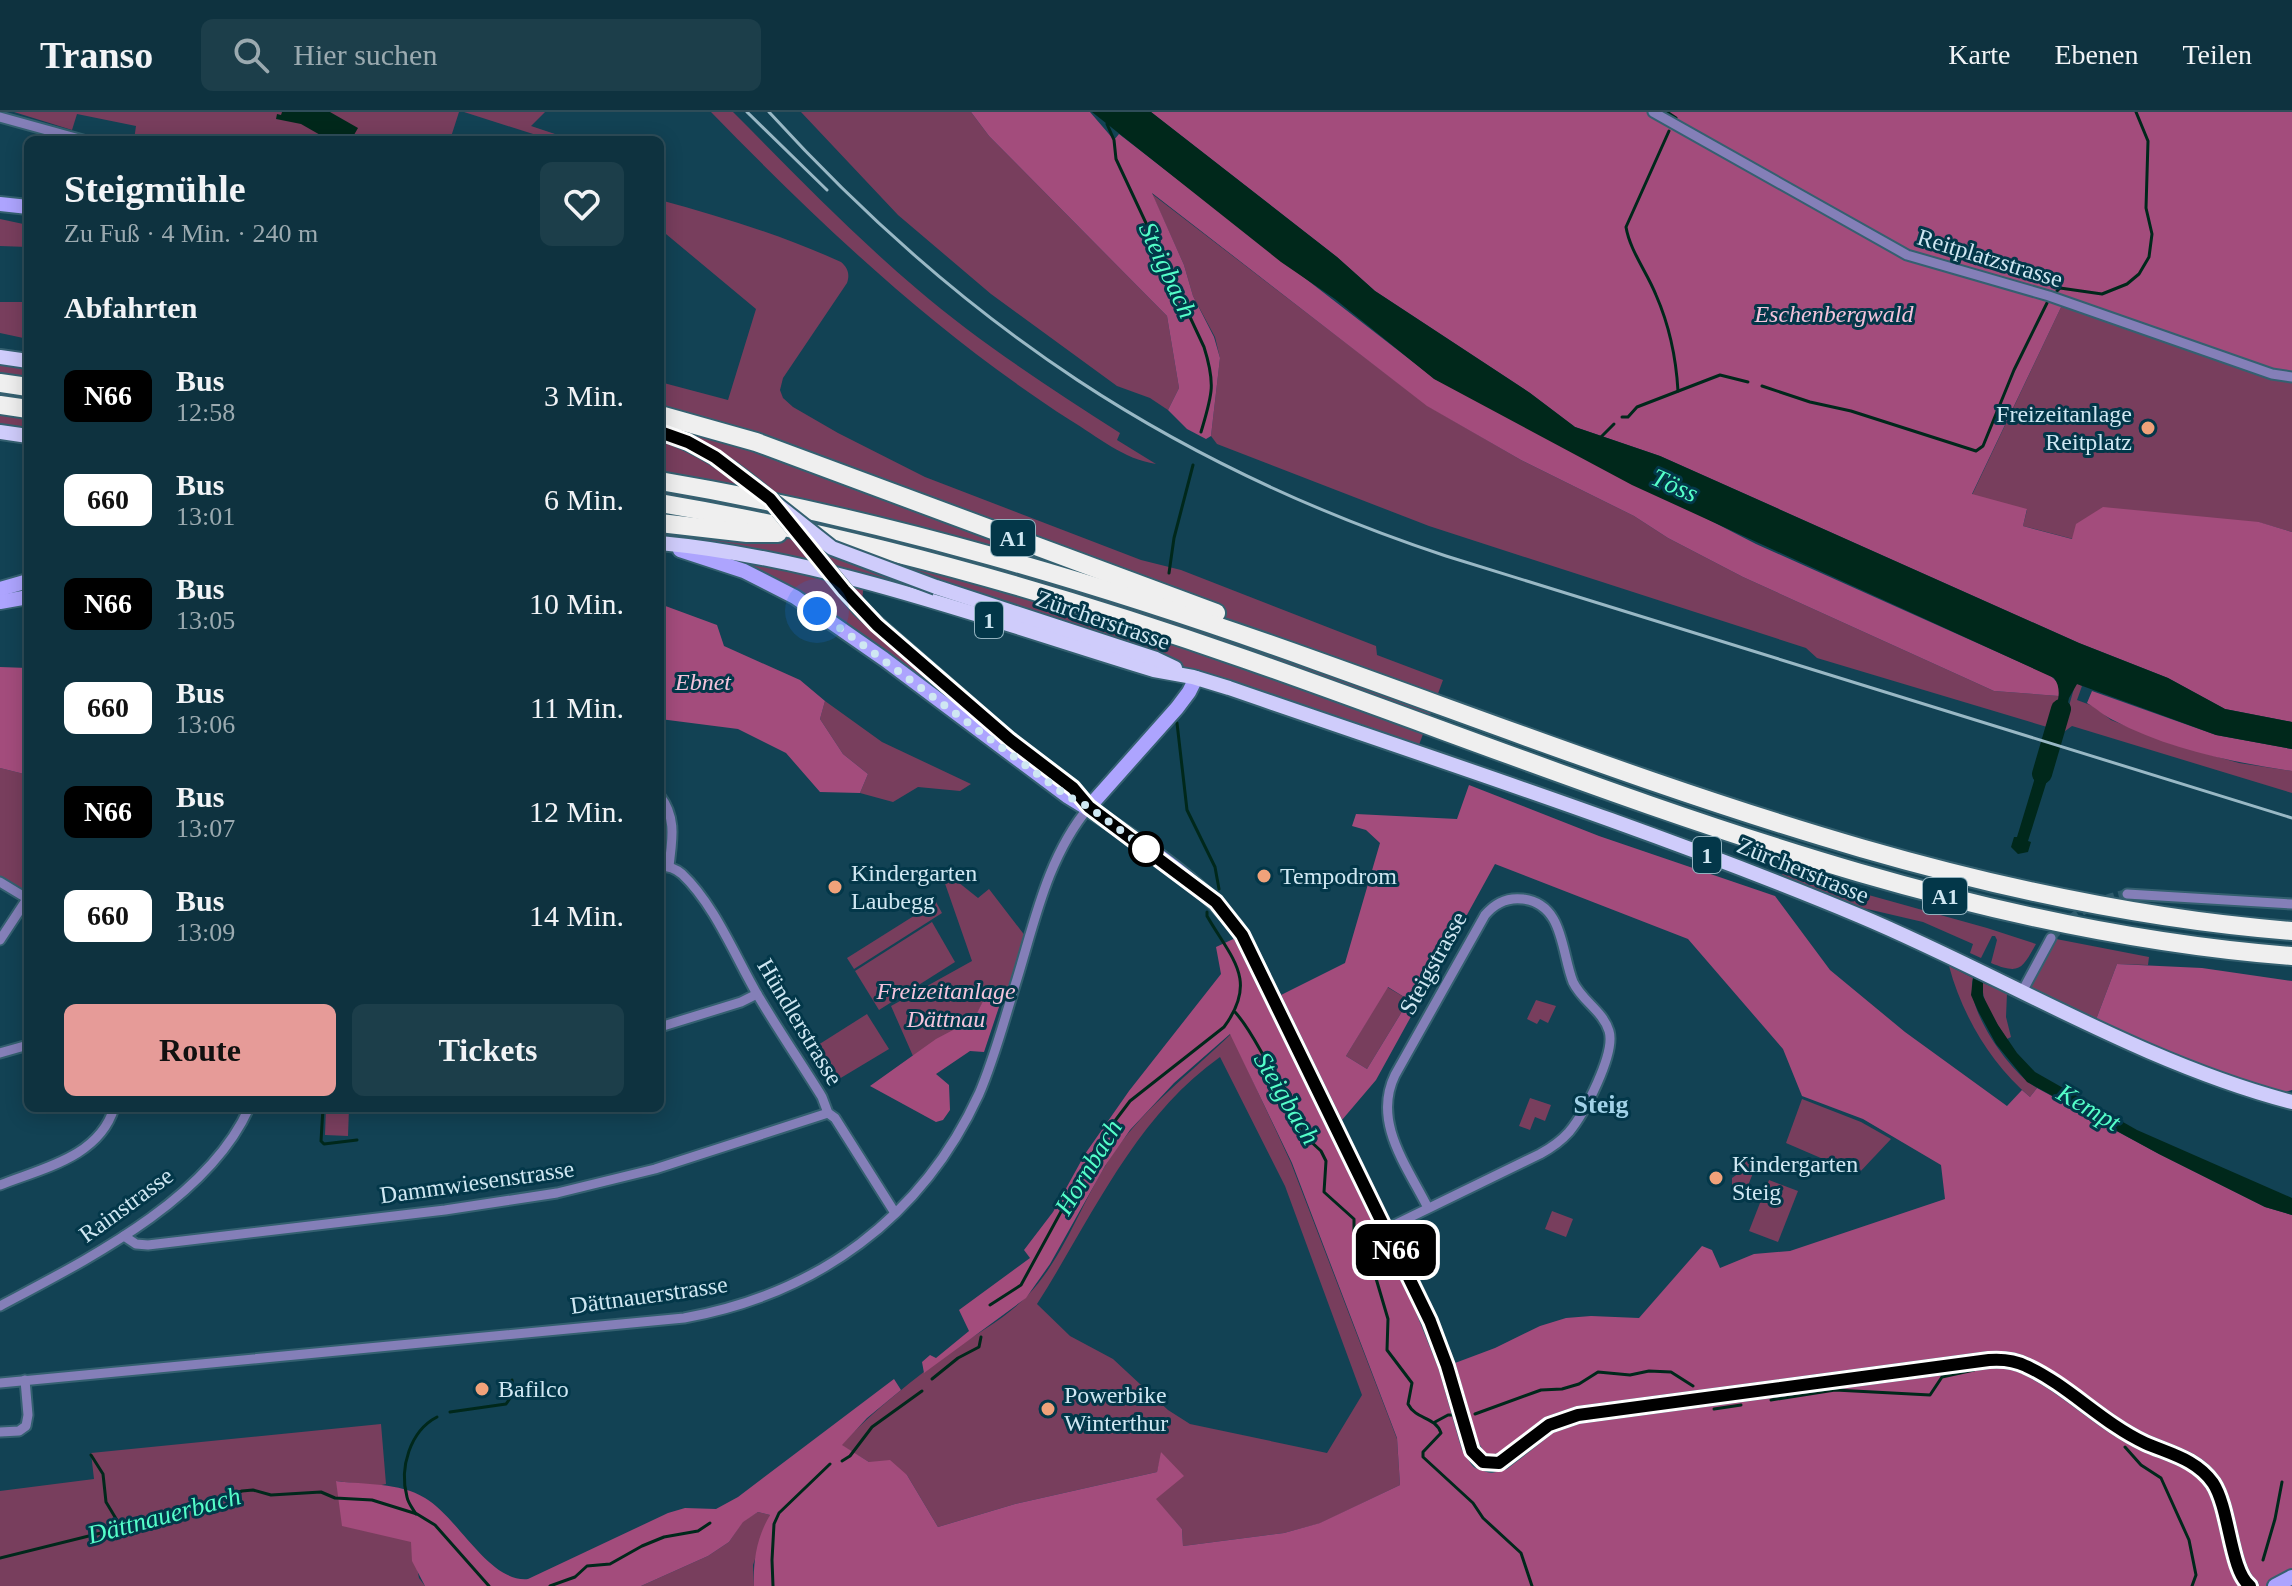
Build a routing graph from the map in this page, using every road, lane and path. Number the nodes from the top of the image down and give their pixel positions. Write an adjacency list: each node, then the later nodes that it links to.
1 (1653, 112): 8 (street, Reitplatzstrasse)
2 (0, 117): 3 (street)
3 (69, 136)
4 (0, 204): 5 (main road)
5 (24, 207)
6 (0, 357): 7 (main road)
7 (24, 360)
8 (2292, 377)
9 (0, 383): 10 (highway)
10 (24, 386)
11 (0, 405): 12 (highway)
12 (24, 408)
13 (664, 416): 28 (highway, A1)
14 (0, 432): 16 (main road)
15 (664, 434): 18 (main road, Zürcherstrasse / 1)
16 (24, 435)
17 (664, 482): 28 (highway, A1)
18 (770, 499): 29 (main road, Zürcherstrasse / 1, bridge); 31 (main road, bridge)
19 (664, 504): 21 (highway, A1)
20 (664, 523): 21 (highway, A1)
21 (813, 532): 41 (highway, A1)
22 (664, 544): 29 (main road, Zürcherstrasse / 1)
23 (664, 544): 31 (main road)
24 (24, 582): 25 (main road)
25 (0, 589)
26 (24, 598): 27 (main road)
27 (0, 602)
28 (1316, 660): 38 (highway, A1)
29 (1195, 678): 31 (main road, Dättnauerstrasse); 42 (main road, Zürcherstrasse / 1)
30 (664, 802): 32 (street)
31 (1089, 807): 53 (street, Dättnauerstrasse); 54 (main road)
32 (664, 866): 43 (street, Hündlerstrasse)
33 (0, 882): 35 (street)
34 (2127, 894): 36 (street)
35 (24, 897)
36 (2292, 904)
37 (24, 905): 40 (street)
38 (2292, 931)
39 (2051, 938): 42 (street)
40 (0, 940)
41 (2292, 956)
42 (2023, 990): 47 (main road, Zürcherstrasse / 1)
43 (757, 994): 44 (street); 50 (street, Hündlerstrasse)
44 (664, 1026)
45 (24, 1046): 46 (street)
46 (0, 1053)
47 (2292, 1102)
48 (112, 1112): 51 (street)
49 (247, 1112): 55 (street, Rainstrasse)
50 (828, 1113): 53 (street, Hündlerstrasse); 55 (street, Dammwiesenstrasse)
51 (0, 1185)
52 (1428, 1208): 52 (street, Steigstrasse); 54 (street, Steigstrasse)
53 (895, 1213): 57 (street, Dättnauerstrasse)
54 (1386, 1229): 61 (main road)
55 (124, 1236): 56 (street, Rainstrasse)
56 (0, 1306)
57 (25, 1380): 58 (street, Dättnauerstrasse); 59 (street)
58 (0, 1383)
59 (0, 1432)
60 (2292, 1577): 62 (main road)
61 (2250, 1586)
62 (2275, 1586)

